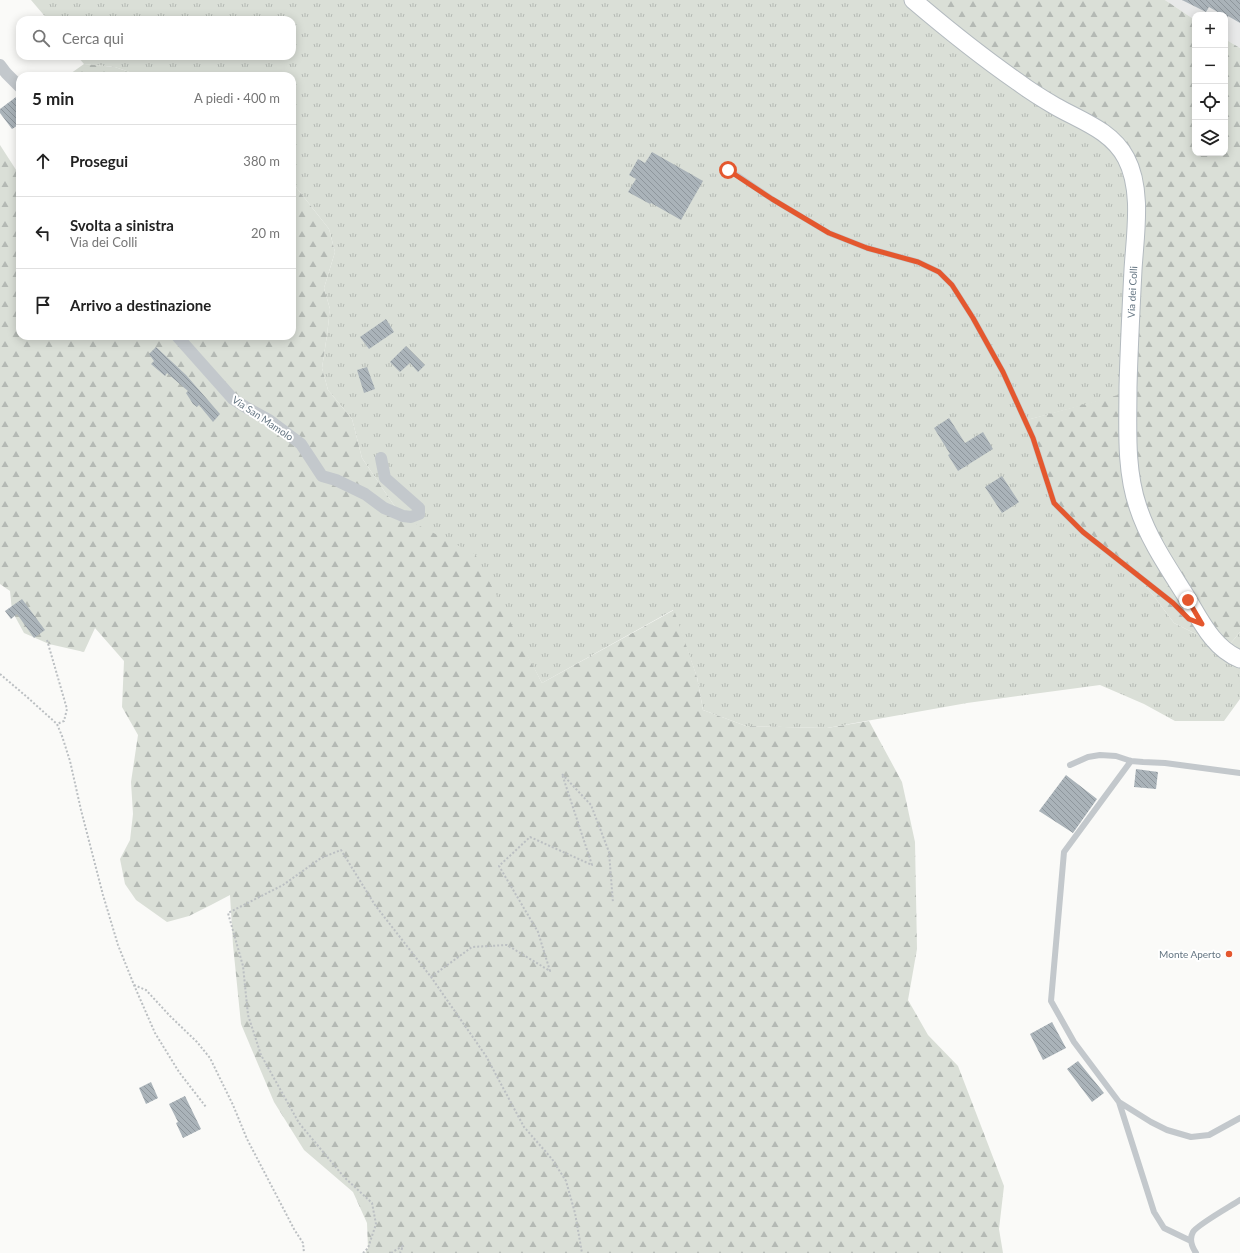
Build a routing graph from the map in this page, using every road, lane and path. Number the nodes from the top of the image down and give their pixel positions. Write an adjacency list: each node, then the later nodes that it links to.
1 (913, 0): 7 (main road, Via dei Colli)
2 (0, 65): 3 (street)
3 (16, 82)
4 (728, 170): 7 (lane)
5 (181, 340): 6 (street, Via San Mamolo)
6 (380, 458)
7 (1202, 624): 9 (main road, Via dei Colli)
8 (47, 640): 11 (path)
9 (1240, 660)
10 (0, 674): 11 (path)
11 (57, 724): 17 (path)
12 (1131, 761): 13 (lane); 14 (lane); 18 (lane)
13 (1070, 765)
14 (1240, 772)
15 (613, 902): 16 (path)
16 (431, 977): 24 (path); 27 (path)
17 (134, 986): 19 (path); 23 (path)
18 (1119, 1102): 20 (lane); 22 (lane)
19 (206, 1107)
20 (1240, 1118)
21 (1240, 1200): 22 (lane)
22 (1191, 1241): 28 (lane)
23 (304, 1253)
24 (363, 1253)
25 (391, 1253): 26 (path)
26 (400, 1253)
27 (582, 1253)
28 (1196, 1253)

